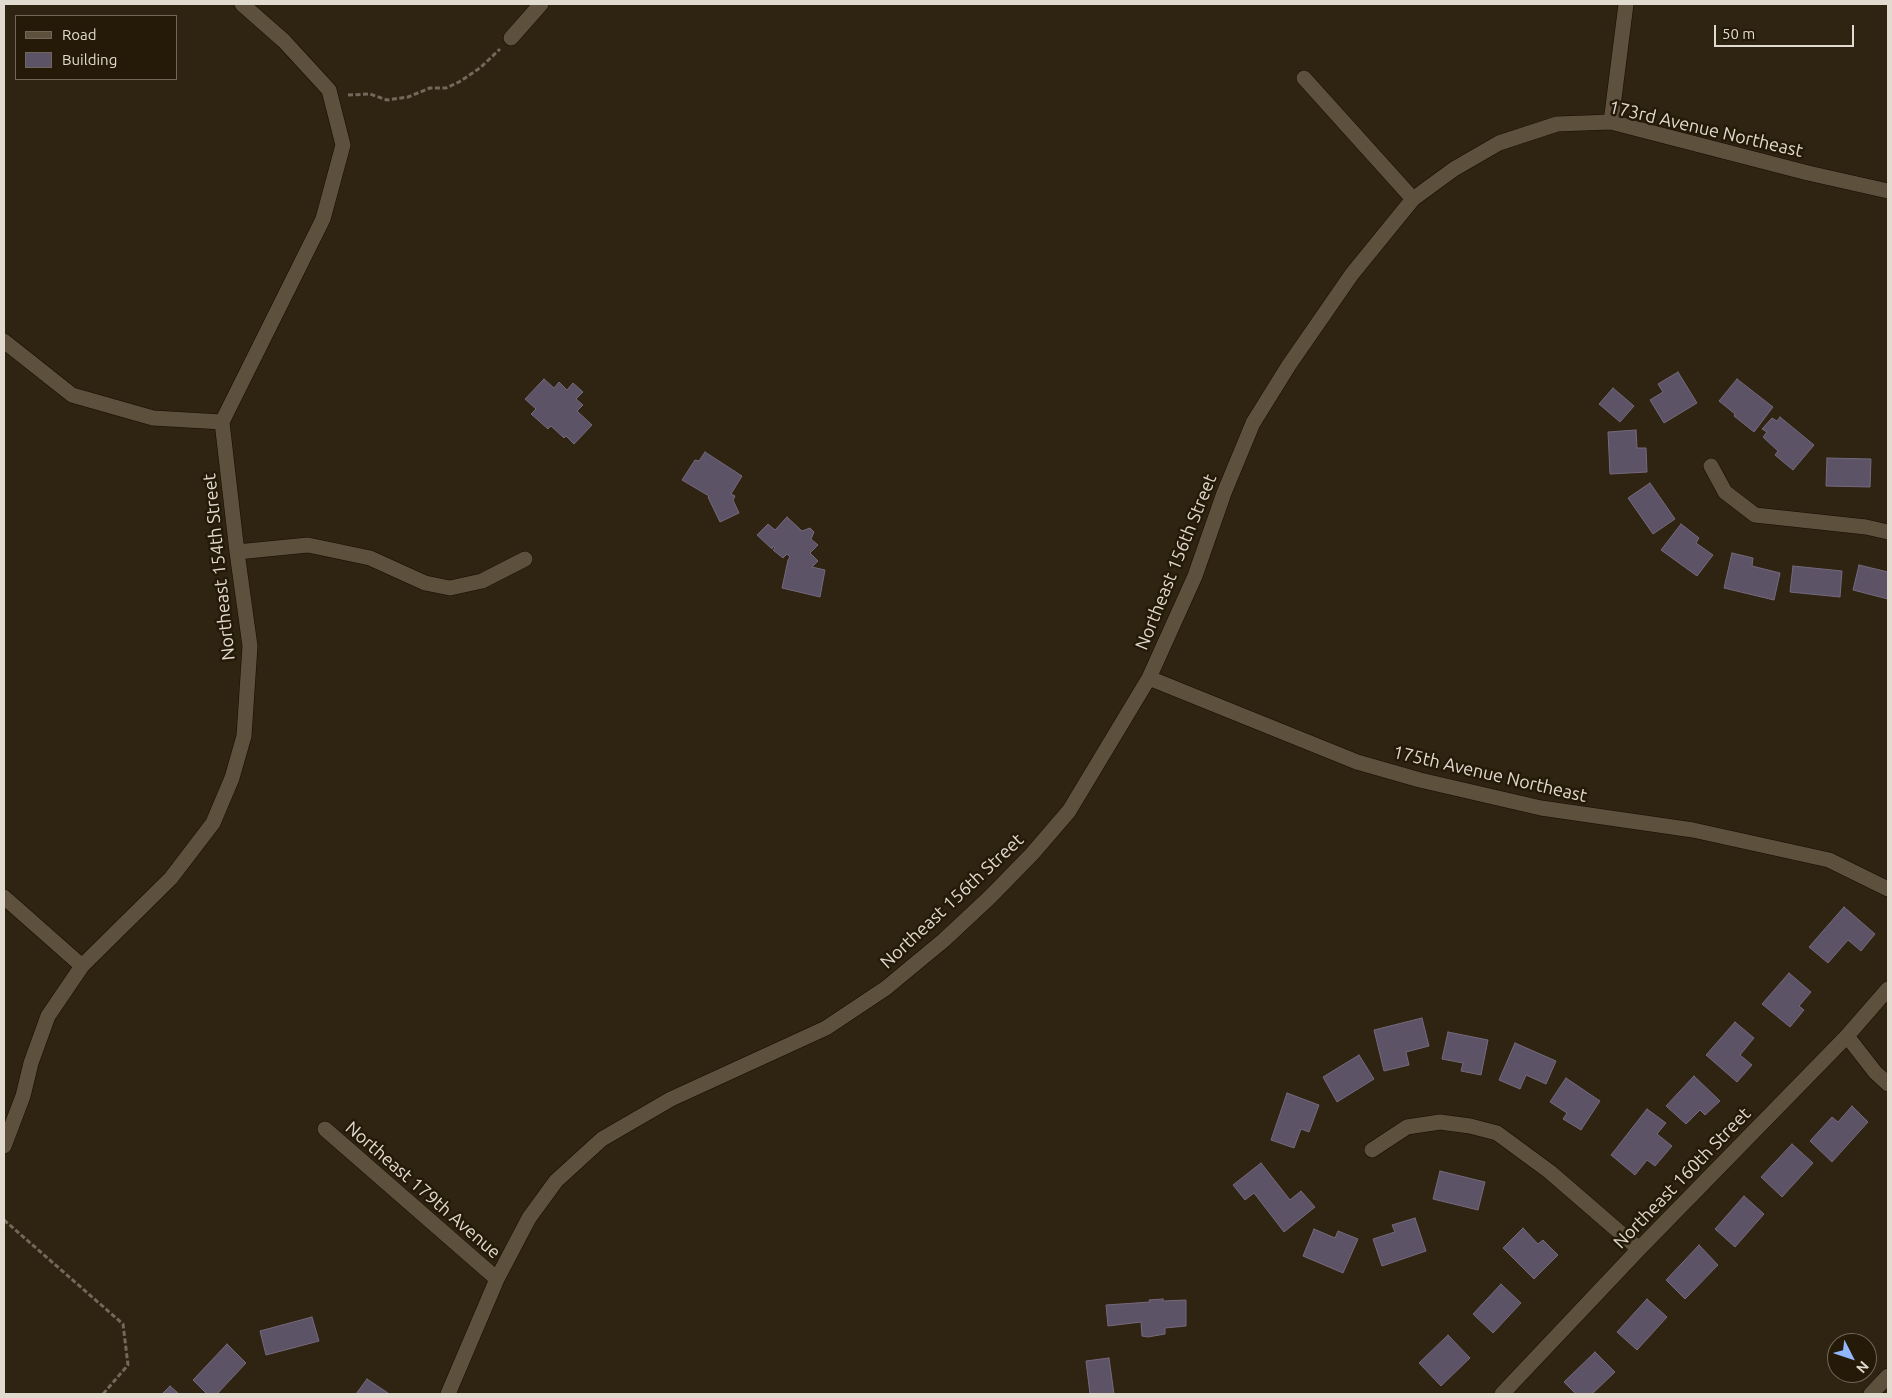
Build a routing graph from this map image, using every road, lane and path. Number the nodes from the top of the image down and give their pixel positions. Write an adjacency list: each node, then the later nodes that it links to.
1 (242, 4): 6 (street)
2 (541, 4): 4 (street)
3 (1626, 4): 7 (street)
4 (511, 38): 6 (path)
5 (1304, 78): 9 (street)
6 (331, 99): 11 (street)
7 (1611, 122): 8 (street, 173rd Avenue Northeast); 9 (street, 173rd Avenue Northeast)
8 (1888, 191)
9 (1412, 199): 16 (street, Northeast 156th Street)
10 (4, 341): 11 (street)
11 (222, 422): 14 (street, Northeast 154th Street)
12 (1711, 466): 13 (street)
13 (1888, 532)
14 (237, 552): 15 (street); 19 (street, Northeast 154th Street)
15 (525, 559)
16 (1149, 678): 17 (street, 175th Avenue Northeast); 28 (street, Northeast 156th Street)
17 (1888, 889)
18 (4, 897): 19 (street)
19 (82, 966): 24 (street, Northeast 154th Street)
20 (1888, 989): 21 (street, Northeast 160th Street)
21 (1847, 1036): 22 (street); 27 (street, Northeast 160th Street)
22 (1888, 1084)
23 (325, 1129): 28 (street, Northeast 179th Avenue)
24 (4, 1146)
25 (1372, 1150): 27 (street)
26 (4, 1220): 30 (path)
27 (1639, 1249): 32 (street, Northeast 160th Street)
28 (497, 1279): 31 (street, Northeast 156th Street)
29 (1888, 1376): 33 (street)
30 (103, 1394)
31 (448, 1394)
32 (1502, 1394)
33 (1871, 1394)

